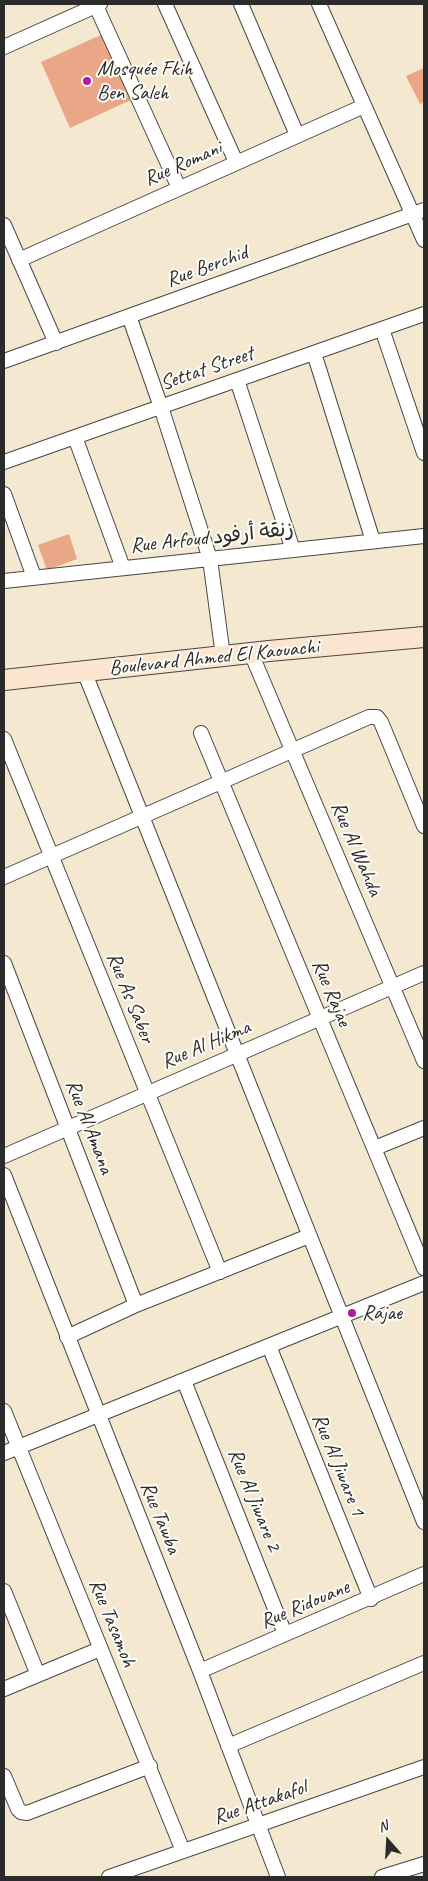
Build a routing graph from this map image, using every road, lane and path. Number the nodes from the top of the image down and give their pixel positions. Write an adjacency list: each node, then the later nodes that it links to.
1 (165, 4): 8 (street)
2 (241, 4): 7 (street)
3 (319, 4): 6 (street)
4 (98, 5): 5 (street); 9 (street)
5 (4, 47)
6 (364, 106): 7 (street, Rue Romani); 10 (street)
7 (297, 135): 8 (street, Rue Romani)
8 (236, 162): 9 (street, Rue Romani)
9 (179, 188): 13 (street, Rue Romani)
10 (419, 212): 12 (street); 15 (street, Rue Berchid)
11 (4, 225): 13 (street)
12 (424, 240)
13 (19, 260): 17 (street)
14 (424, 314): 16 (street, Settat Street)
15 (129, 316): 17 (street, Rue Berchid); 21 (street)
16 (382, 329): 18 (street, Settat Street); 23 (street)
17 (56, 343): 19 (street, Rue Berchid)
18 (314, 353): 20 (street, Settat Street); 27 (street)
19 (4, 361)
20 (237, 380): 21 (street, Settat Street); 28 (street)
21 (161, 407): 22 (street, Settat Street); 29 (street)
22 (75, 437): 24 (street, Settat Street); 30 (street)
23 (424, 453)
24 (4, 462)
25 (4, 494): 31 (street)
26 (424, 536): 27 (street, Rue Arfoud زنقة أرفود)
27 (373, 541): 28 (street, Rue Arfoud زنقة أرفود)
28 (293, 550): 29 (street, Rue Arfoud زنقة أرفود)
29 (210, 559): 30 (street, Rue Arfoud زنقة أرفود); 35 (street)
30 (123, 568): 31 (street, Rue Arfoud زنقة أرفود)
31 (34, 577): 32 (street, Rue Arfoud زنقة أرفود)
32 (4, 581)
33 (424, 637): 34 (street, Boulevard Ahmed El Kaouachi)
34 (251, 653): 35 (street, Boulevard Ahmed El Kaouachi); 40 (street, Rue Al Wahda)
35 (223, 656): 36 (street, Boulevard Ahmed El Kaouachi)
36 (84, 671): 37 (street, Boulevard Ahmed El Kaouachi); 42 (street)
37 (4, 680)
38 (201, 733): 41 (street, Rue Rajae)
39 (4, 739): 44 (street, Rue As Saber)
40 (293, 750): 41 (street); 43 (street); 48 (street, Rue Al Wahda)
41 (222, 781): 42 (street); 49 (street, Rue Rajae)
42 (141, 817): 44 (street); 50 (street)
43 (424, 826)
44 (51, 856): 45 (street); 52 (street, Rue As Saber)
45 (4, 877)
46 (4, 963): 53 (street, Rue Al Amana)
47 (424, 973): 48 (street, Rue Al Hikma)
48 (393, 986): 49 (street, Rue Al Hikma); 51 (street, Rue Al Wahda)
49 (320, 1018): 50 (street, Rue Al Hikma); 55 (street, Rue Rajae)
50 (237, 1054): 52 (street, Rue Al Hikma); 58 (street)
51 (424, 1061)
52 (147, 1093): 53 (street, Rue Al Hikma); 60 (street, Rue As Saber)
53 (67, 1127): 56 (street, Rue Al Hikma); 62 (street, Rue Al Amana)
54 (424, 1128): 55 (street)
55 (375, 1148): 59 (street, Rue Rajae)
56 (4, 1156)
57 (4, 1174): 64 (street, Rue Tawba)
58 (309, 1236): 60 (street); 63 (street)
59 (424, 1268)
60 (220, 1272): 62 (street)
61 (424, 1283): 63 (street)
62 (136, 1305): 64 (street)
63 (342, 1316): 65 (street); 71 (street)
64 (67, 1337): 68 (street, Rue Tawba)
65 (269, 1346): 66 (street); 74 (street, Rue Al Jiware 1)
66 (184, 1381): 68 (street); 75 (street, Rue Al Jiware 2)
67 (4, 1411): 69 (street, Rue Tasamoh)
68 (97, 1415): 69 (street); 78 (street, Rue Tawba)
69 (19, 1446): 70 (street); 76 (street, Rue Tasamoh)
70 (4, 1453)
71 (424, 1522)
72 (424, 1574): 74 (street, Rue Ridouane)
73 (4, 1591): 79 (street)
74 (371, 1599): 75 (street, Rue Ridouane)
75 (285, 1634): 78 (street, Rue Ridouane)
76 (100, 1649): 79 (street); 82 (street, Rue Tasamoh)
77 (424, 1663): 81 (street)
78 (200, 1671): 81 (street, Rue Tawba)
79 (38, 1675): 80 (street)
80 (4, 1689)
81 (228, 1746): 85 (street, Rue Tawba)
82 (150, 1766): 84 (street); 86 (street, Rue Tasamoh)
83 (424, 1768): 85 (street, Rue Attakafol)
84 (4, 1776)
85 (257, 1825): 86 (street, Rue Attakafol); 89 (street, Rue Tawba)
86 (183, 1851): 88 (street, Rue Attakafol)
87 (424, 1864): 90 (street)
88 (109, 1877)
89 (278, 1877)
90 (382, 1877)

